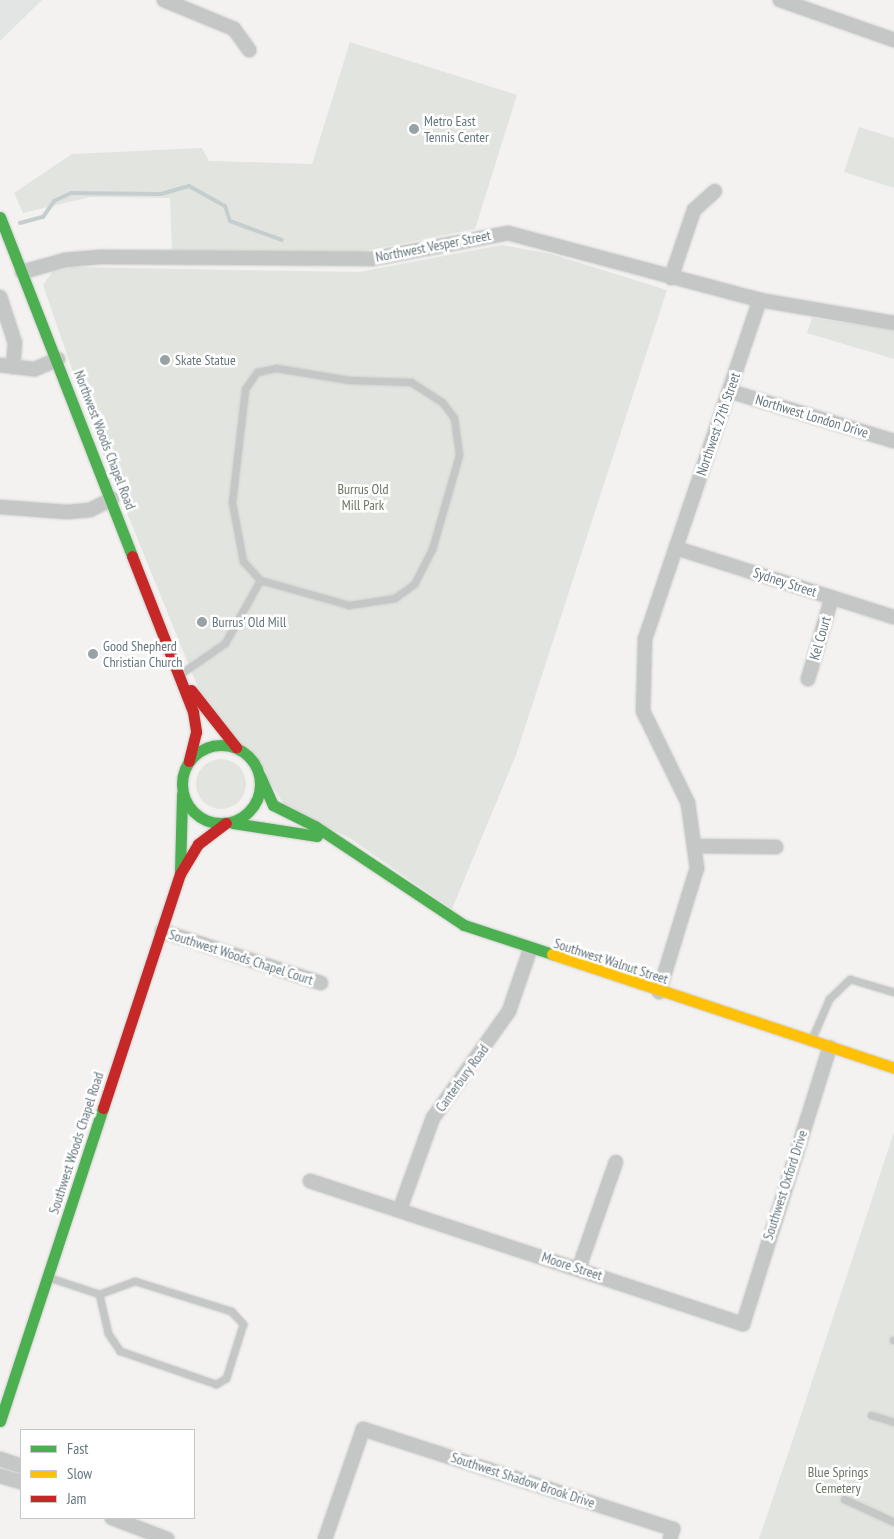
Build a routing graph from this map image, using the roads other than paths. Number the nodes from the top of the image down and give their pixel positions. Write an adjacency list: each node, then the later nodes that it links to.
1 (164, 0): 4 (street)
2 (780, 0): 3 (street)
3 (894, 40)
4 (249, 50)
5 (715, 191): 8 (street)
6 (0, 217): 7 (main road, Northwest Woods Chapel Road)
7 (22, 272): 8 (street, Northwest Vesper Street); 12 (main road, Northwest Woods Chapel Road)
8 (671, 278): 10 (street, Northwest Vesper Street)
9 (0, 297): 13 (street)
10 (760, 300): 11 (street, Northwest Vesper Street); 14 (street, Northwest 27th Street)
11 (894, 323)
12 (58, 359): 13 (street); 16 (main road, Northwest Woods Chapel Road)
13 (6, 366)
14 (730, 390): 15 (street, Northwest London Drive); 18 (street, Northwest 27th Street)
15 (894, 441)
16 (112, 499): 17 (street); 22 (main road, Northwest Woods Chapel Road)
17 (0, 507)
18 (676, 548): 20 (street, Sydney Street); 30 (street, Northwest 27th Street)
19 (260, 580): 19 (lane); 22 (lane)
20 (832, 597): 21 (street, Sydney Street); 23 (street, Kel Court)
21 (894, 617)
22 (180, 675): 24 (main road, Northwest Woods Chapel Road); 25 (main road, Northwest Woods Chapel Road)
23 (808, 679)
24 (236, 747): 25 (main road); 26 (main road)
25 (189, 761): 27 (main road)
26 (260, 776): 28 (main road); 29 (main road, Southwest Walnut Street)
27 (182, 785): 28 (main road); 32 (main road, Southwest Woods Chapel Road)
28 (229, 823): 29 (main road, Southwest Walnut Street); 32 (main road, Southwest Woods Chapel Road)
29 (338, 842): 34 (main road, Southwest Walnut Street)
30 (697, 846): 31 (street); 36 (street, Northwest 27th Street)
31 (776, 847)
32 (180, 874): 33 (main road, Southwest Woods Chapel Road)
33 (162, 931): 35 (street, Southwest Woods Chapel Court); 45 (main road, Southwest Woods Chapel Road)
34 (530, 950): 36 (main road, Southwest Walnut Street); 43 (street, Canterbury Road)
35 (321, 983)
36 (659, 992): 38 (main road, Southwest Walnut Street)
37 (894, 992): 38 (lane)
38 (811, 1041): 39 (main road, Southwest Walnut Street)
39 (830, 1047): 40 (main road, Southwest Walnut Street); 47 (street, Southwest Oxford Drive)
40 (894, 1068)
41 (616, 1162): 44 (street)
42 (310, 1182): 43 (street, Moore Street)
43 (400, 1209): 44 (street, Moore Street)
44 (579, 1268): 47 (street, Moore Street)
45 (48, 1277): 46 (lane); 49 (main road, Southwest Woods Chapel Road)
46 (100, 1294): 46 (lane)
47 (743, 1324)
48 (871, 1414): 50 (lane)
49 (0, 1421)
50 (894, 1422)
51 (0, 1459): 52 (street)
52 (20, 1466)
53 (0, 1476): 54 (street)
54 (20, 1482)
55 (844, 1499): 57 (lane)
56 (115, 1519): 58 (street)
57 (894, 1522)
58 (167, 1539)
59 (325, 1539): 60 (street, Southwest Shadow Brook Drive)
60 (670, 1539)

